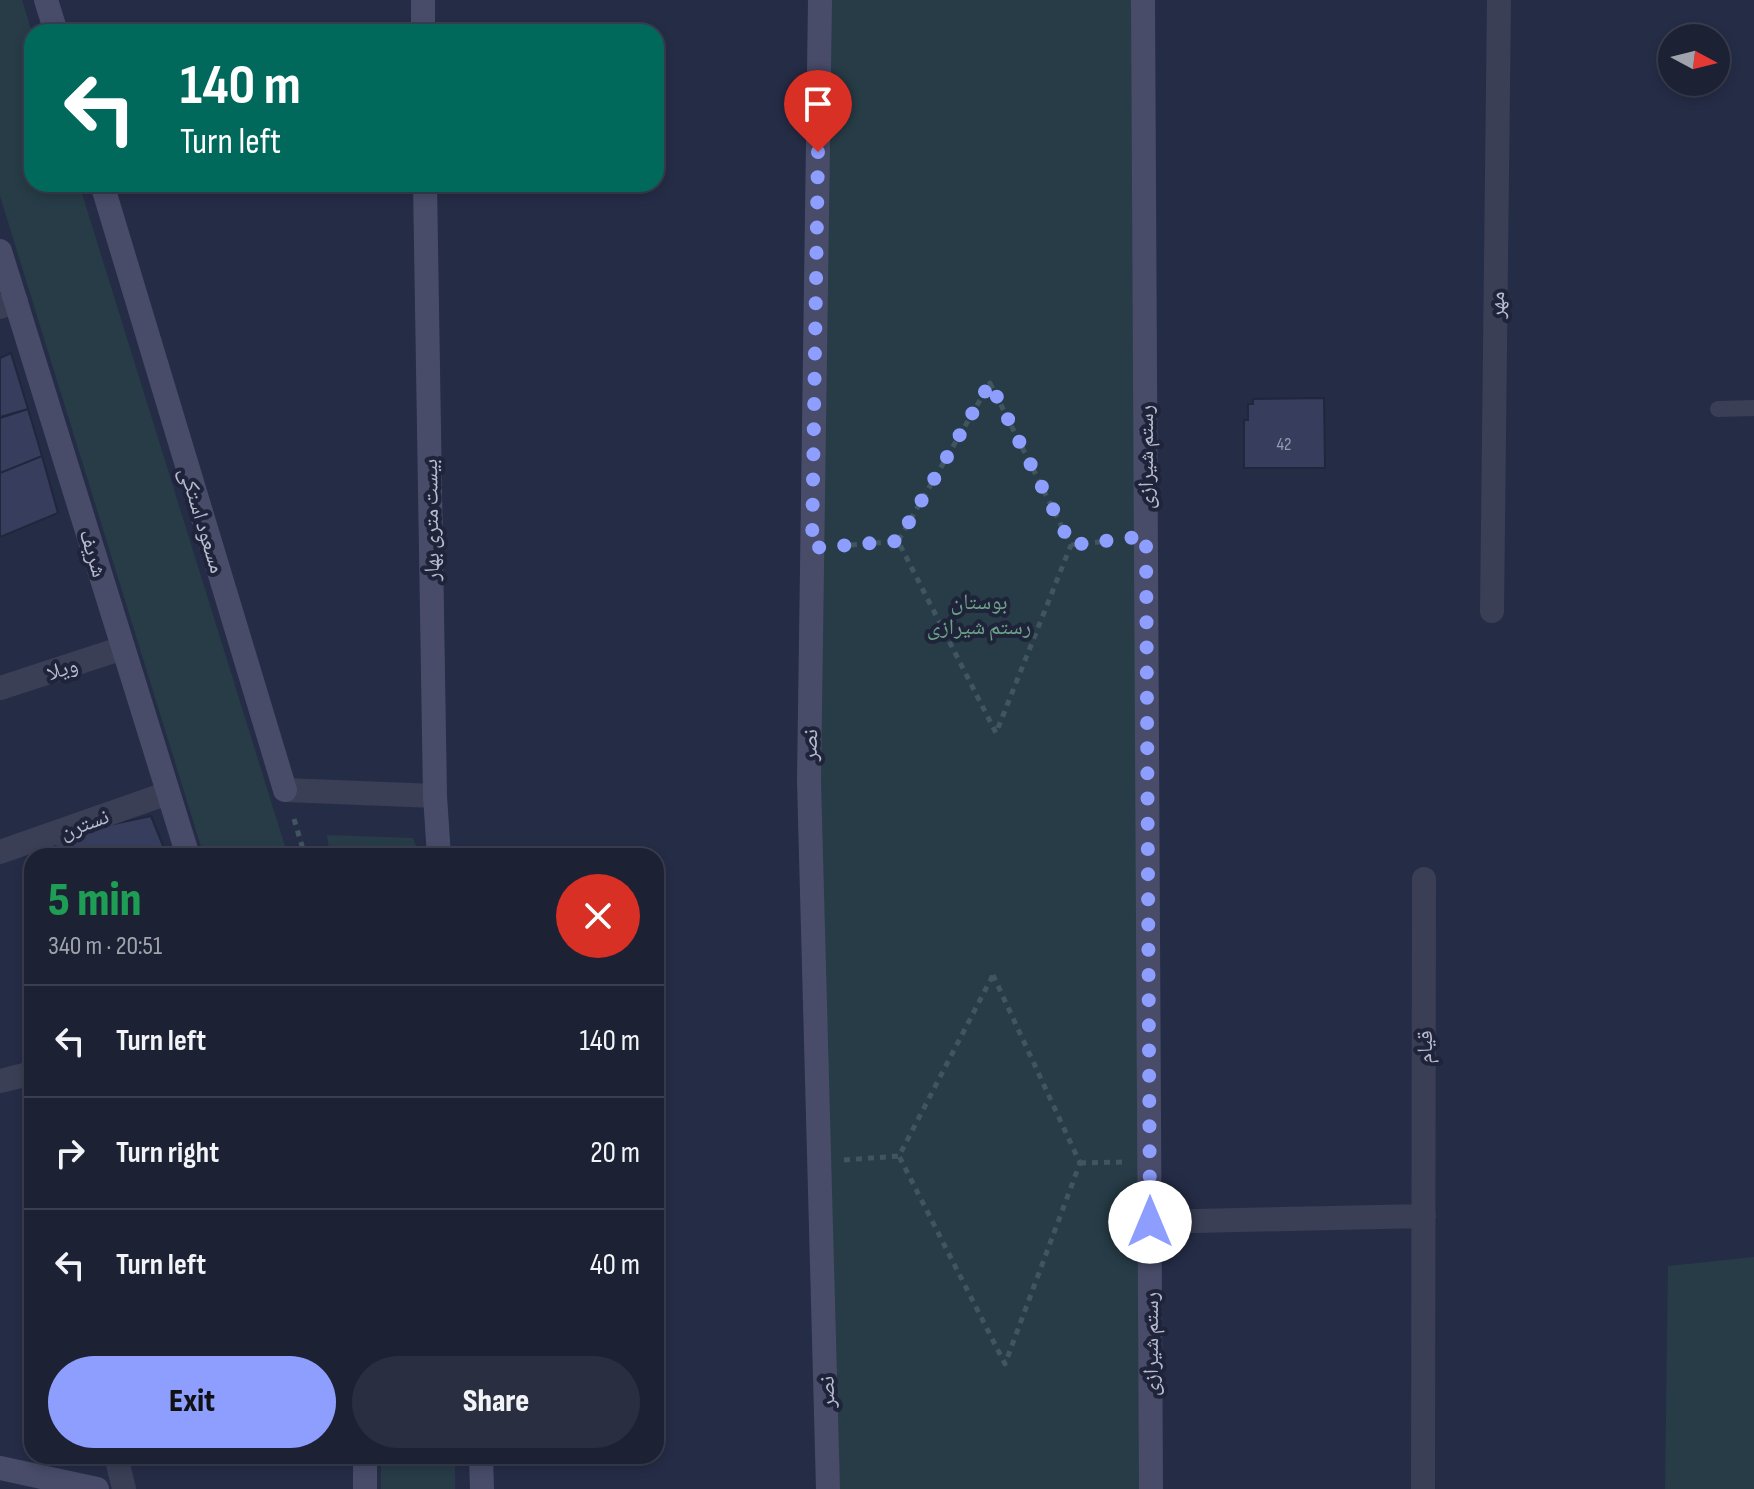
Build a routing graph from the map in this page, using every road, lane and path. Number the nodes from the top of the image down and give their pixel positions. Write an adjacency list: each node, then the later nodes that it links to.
1 (46, 0): 6 (street)
2 (423, 0): 7 (street)
3 (820, 0): 17 (street, نصر)
4 (1143, 0): 14 (street, رستم شیرازی)
5 (1499, 0): 18 (street, مهر)
6 (54, 24)
7 (423, 24)
8 (104, 192): 21 (street, مسعود استکی)
9 (425, 192): 23 (street, بیست متری بهار)
10 (0, 251): 11 (street, شریف)
11 (8, 304): 19 (street, شریف)
12 (1754, 408): 13 (lane)
13 (1718, 409)
14 (1146, 536): 16 (path); 33 (street, رستم شیرازی)
15 (898, 541): 16 (path); 16 (path); 17 (path)
16 (1071, 545)
17 (812, 548): 32 (street, نصر)
18 (1492, 611)
19 (123, 648): 20 (street, ویلا); 22 (street, شریف)
20 (0, 688)
21 (285, 790): 23 (street); 25 (path)
22 (168, 793): 24 (street, شریف); 27 (street, نسترن)
23 (435, 796): 26 (street, بیست متری بهار)
24 (185, 848)
25 (303, 848)
26 (438, 848)
27 (0, 852)
28 (1424, 879): 35 (street, قیام)
29 (24, 1079): 30 (street)
30 (0, 1081)
31 (899, 1156): 32 (path); 34 (path); 34 (path)
32 (819, 1162): 45 (street, نصر)
33 (1149, 1162): 34 (path); 36 (street, رستم شیرازی)
34 (1080, 1163)
35 (1424, 1216): 36 (street); 47 (street, قیام)
36 (1150, 1222): 46 (street, رستم شیرازی)
37 (118, 1464): 42 (street)
38 (365, 1464): 43 (street)
39 (481, 1464): 44 (street)
40 (0, 1468): 41 (street)
41 (97, 1489)
42 (124, 1489)
43 (365, 1489)
44 (482, 1489)
45 (828, 1489)
46 (1151, 1489)
47 (1423, 1489)

